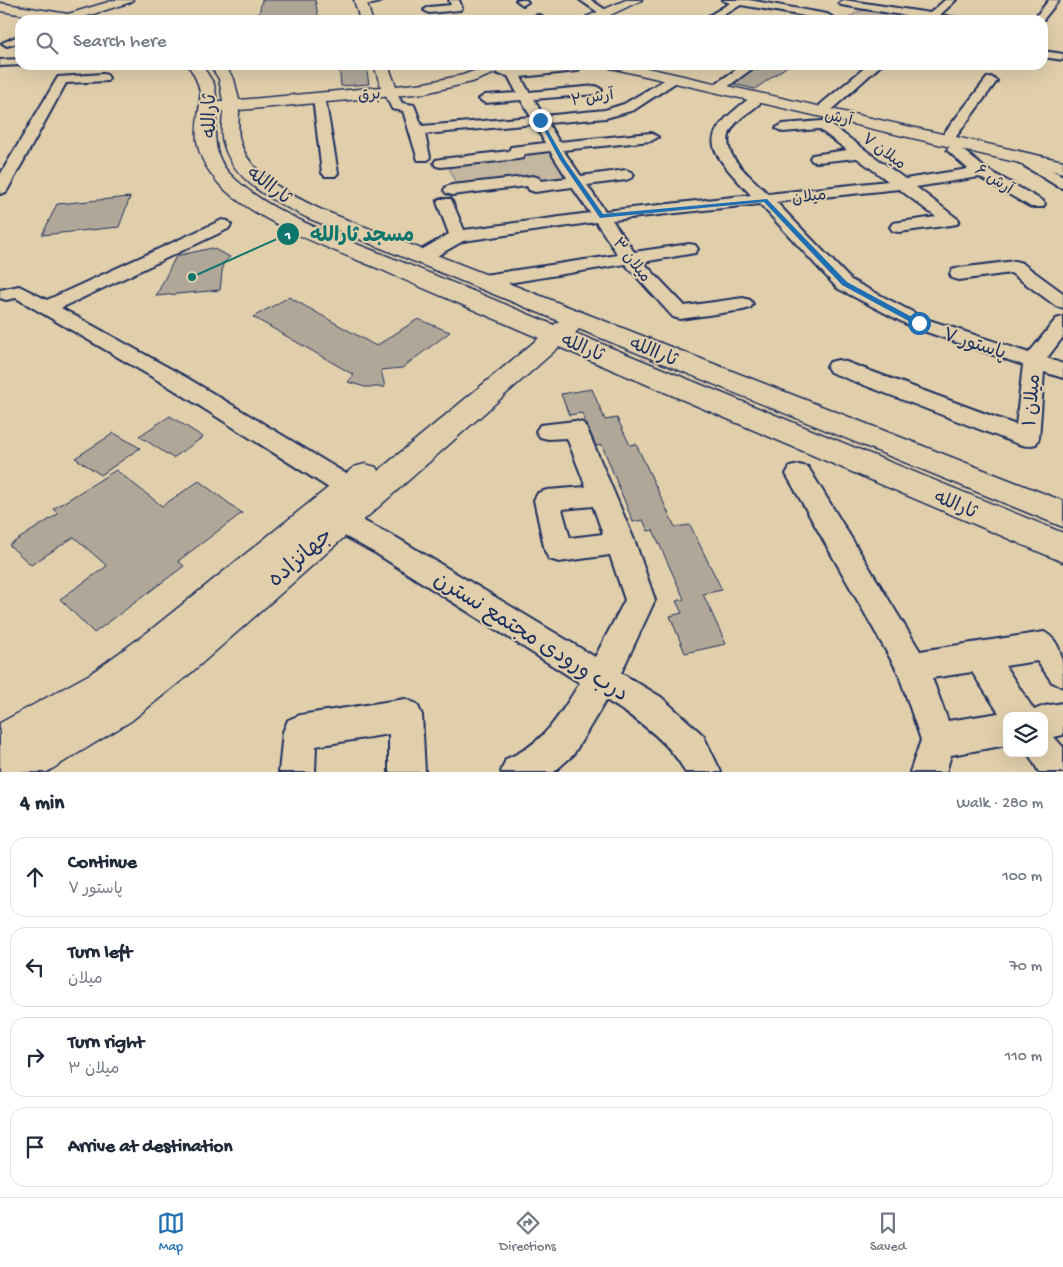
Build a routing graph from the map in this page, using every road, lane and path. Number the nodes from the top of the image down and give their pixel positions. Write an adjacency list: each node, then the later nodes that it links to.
1 (128, 0): 18 (street)
2 (378, 0): 8 (street)
3 (585, 0): 20 (street)
4 (636, 0): 21 (street)
5 (648, 0): 22 (street)
6 (727, 0): 9 (street)
7 (951, 0): 25 (street)
8 (360, 1): 19 (street)
9 (742, 1): 15 (street); 23 (street)
10 (456, 4): 14 (street)
11 (1052, 4): 13 (street); 26 (street)
12 (0, 7): 17 (street)
13 (1063, 9)
14 (429, 10)
15 (835, 10): 24 (street)
16 (0, 14): 27 (street)
17 (47, 15)
18 (83, 15)
19 (364, 15)
20 (602, 15)
21 (608, 15)
22 (609, 15)
23 (716, 15)
24 (916, 15)
25 (933, 15)
26 (1042, 15)
27 (15, 16)
28 (15, 40): 29 (street)
29 (7, 42)
30 (1048, 55): 31 (street)
31 (1063, 57)
32 (15, 62): 33 (street)
33 (0, 63)
34 (76, 70): 61 (street)
35 (199, 70): 53 (street, ثارالله)
36 (221, 70): 53 (street, ثاراالله)
37 (383, 70): 47 (street)
38 (494, 70): 47 (street, برق)
39 (502, 70): 49 (street, میلان ۳)
40 (641, 70): 44 (street, آرش)
41 (651, 70): 44 (street, آرش)
42 (744, 70): 46 (street)
43 (869, 70): 54 (street)
44 (677, 77): 46 (street, آرش); 50 (street, آرش); 55 (street, آرش ۲)
45 (991, 81): 59 (street)
46 (722, 85): 50 (street, آرش)
47 (389, 90): 51 (street, برق); 53 (street, برق); 57 (street)
48 (596, 90): 49 (street)
49 (527, 96): 52 (street); 55 (street, میلان ۳)
50 (761, 96): 54 (street, آرش); 66 (street, آرش); 77 (street, پاستور ۷)
51 (319, 98): 53 (street, برق); 71 (street)
52 (485, 99)
53 (224, 104): 84 (street, ثاراالله); 93 (street, ثارالله)
54 (826, 107): 59 (street, آرش)
55 (540, 120): 57 (street, آرش ۲); 60 (street, میلان ۳)
56 (783, 128): 62 (street, میلان ۷)
57 (417, 132): 64 (street)
58 (651, 137): 60 (street)
59 (952, 143): 67 (street, آرش); 70 (street, آرش ۶)
60 (554, 146): 68 (street); 73 (street, میلان ۳)
61 (22, 152): 63 (street); 76 (street)
62 (860, 153): 65 (street); 75 (street, میلان ۷)
63 (0, 154)
64 (423, 157)
65 (817, 158)
66 (1023, 159): 69 (street, آرش); 74 (street)
67 (1063, 161)
68 (441, 163)
69 (1063, 168)
70 (981, 172): 75 (street, میلان); 78 (street, آرش ۶)
71 (330, 173)
72 (626, 175): 73 (street)
73 (577, 182): 79 (street, میلان ۳); 82 (street)
74 (1063, 183)
75 (903, 184): 77 (street, میلان); 81 (street, میلان ۷)
76 (0, 189)
77 (765, 200): 79 (street, میلان); 94 (street, پاستور ۷)
78 (1037, 204)
79 (602, 216): 82 (street, میلان); 85 (street, میلان ۳)
80 (222, 225): 91 (street)
81 (899, 227)
82 (458, 236): 84 (street)
83 (689, 249): 85 (street)
84 (422, 257): 87 (street, ثاراالله)
85 (629, 258): 87 (street); 90 (street, میلان ۳)
86 (959, 274): 89 (street)
87 (484, 282): 93 (street, ثاراالله)
88 (6, 294): 91 (street, درب ورودی مجتمع نسترن)
89 (1063, 302)
90 (743, 304)
91 (45, 308): 100 (street, درب ورودی مجتمع نسترن)
92 (1063, 323): 94 (street)
93 (548, 332): 100 (street, جهانزاده); 101 (street, ثاراالله); 103 (street, ثارالله)
94 (1034, 361): 95 (street, میلان ۱); 96 (street, پاستور ۷)
95 (838, 367)
96 (1063, 371)
97 (548, 431): 99 (street)
98 (799, 474): 105 (street)
99 (603, 496): 102 (street); 102 (street)
100 (352, 502): 107 (street, درب ورودی مجتمع نسترن); 113 (street, جهانزاده); 115 (street, جهانزاده)
101 (1063, 514)
102 (621, 542): 107 (street)
103 (1063, 548)
104 (979, 656): 105 (street); 106 (street); 108 (street)
105 (912, 667): 112 (street)
106 (1063, 672)
107 (602, 677): 118 (street); 119 (street, درب ورودی مجتمع نسترن)
108 (1017, 712)
109 (1063, 718): 110 (street)
110 (1048, 721)
111 (1003, 729): 112 (street)
112 (938, 740): 120 (street)
113 (0, 746)
114 (1048, 756): 121 (street)
115 (6, 772)
116 (297, 772): 117 (street)
117 (407, 772)
118 (520, 772)
119 (703, 772)
120 (928, 772)
121 (1060, 772)

